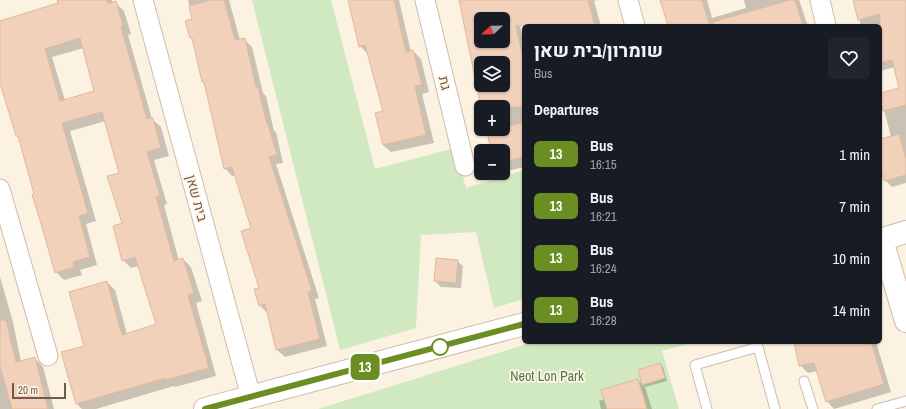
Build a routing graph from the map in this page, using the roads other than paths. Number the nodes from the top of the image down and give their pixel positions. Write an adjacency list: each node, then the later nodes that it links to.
1 (143, 0): 16 (street, בית שאן)
2 (425, 0): 7 (street, גת)
3 (628, 0): 5 (street)
4 (820, 0): 6 (street)
5 (634, 24)
6 (826, 24)
7 (465, 166)
8 (0, 189): 14 (street)
9 (906, 232): 10 (street)
10 (882, 240)
11 (882, 243): 12 (street)
12 (906, 320)
13 (522, 325): 16 (street)
14 (48, 356)
15 (804, 381): 21 (lane)
16 (251, 397): 18 (street)
17 (906, 401): 22 (lane)
18 (205, 409)
19 (707, 409): 20 (lane)
20 (775, 409)
21 (813, 409)
22 (877, 409)

